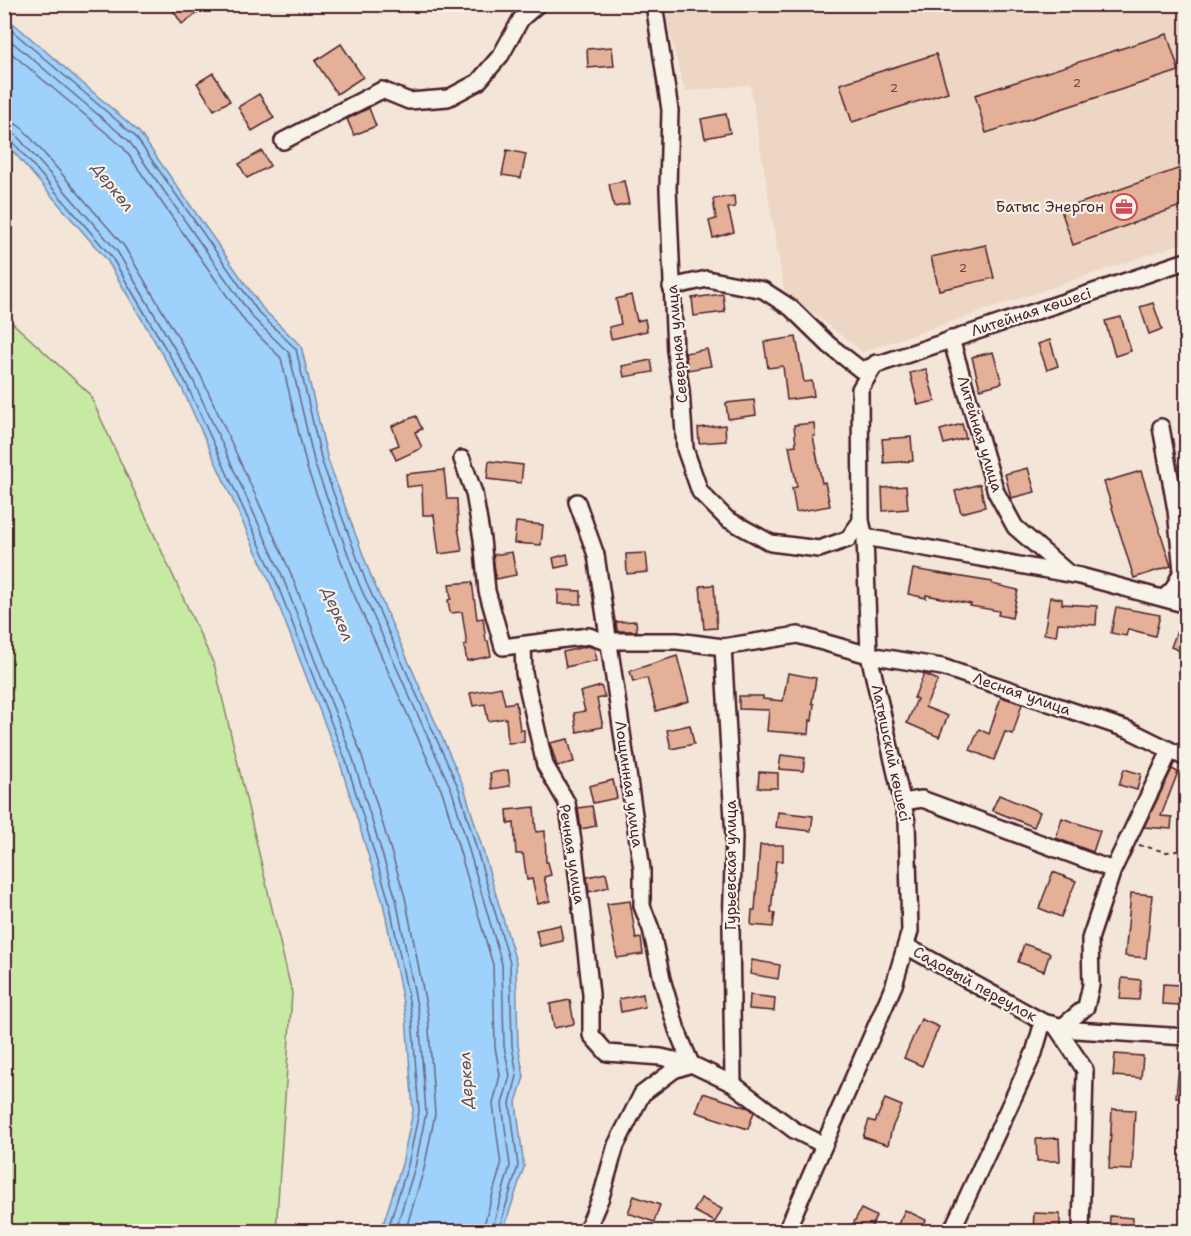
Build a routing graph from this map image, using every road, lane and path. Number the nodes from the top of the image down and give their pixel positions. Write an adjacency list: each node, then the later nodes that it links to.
1 (538, 4): 3 (street)
2 (654, 4): 5 (street, Северная улица)
3 (284, 141)
4 (1186, 261): 6 (street, Литейная көшесі)
5 (671, 287): 7 (street); 11 (street, Северная улица)
6 (951, 339): 7 (street, Литейная көшесі); 13 (street, Литейная улица)
7 (876, 363): 11 (street, Латышский көшесі)
8 (1161, 427): 14 (street)
9 (462, 459): 17 (street, Лесная улица)
10 (577, 502): 16 (street, Лощинная улица)
11 (861, 521): 12 (street, Латышский көшесі)
12 (865, 537): 13 (street, Литейная улица); 19 (street, Латышский көшесі)
13 (1069, 574): 14 (street, Литейная улица)
14 (1164, 598): 15 (street, Литейная улица)
15 (1186, 606)
16 (607, 641): 17 (street, Лесная улица); 18 (street, Лесная улица); 29 (street, Лощинная улица)
17 (523, 645): 29 (street, Речная улица)
18 (723, 647): 19 (street, Лесная улица); 30 (street, Гурьевская улица)
19 (869, 655): 20 (street, Лесная улица); 22 (street, Латышский көшесі)
20 (1170, 751): 21 (street, Лесная улица); 23 (street)
21 (1186, 758)
22 (903, 802): 25 (street); 26 (street, Латышский көшесі)
23 (1126, 842): 24 (path); 25 (street)
24 (1186, 850)
25 (1113, 870): 27 (street)
26 (906, 946): 27 (street, Садовый переулок); 31 (street, Латышский көшесі)
27 (1053, 1025): 28 (street, Садовый переулок); 34 (street); 35 (street)
28 (1186, 1037)
29 (691, 1064): 30 (street); 32 (street)
30 (733, 1084): 31 (street)
31 (824, 1145): 33 (street, Латышский көшесі)
32 (586, 1232)
33 (786, 1232)
34 (951, 1232)
35 (1081, 1232)

